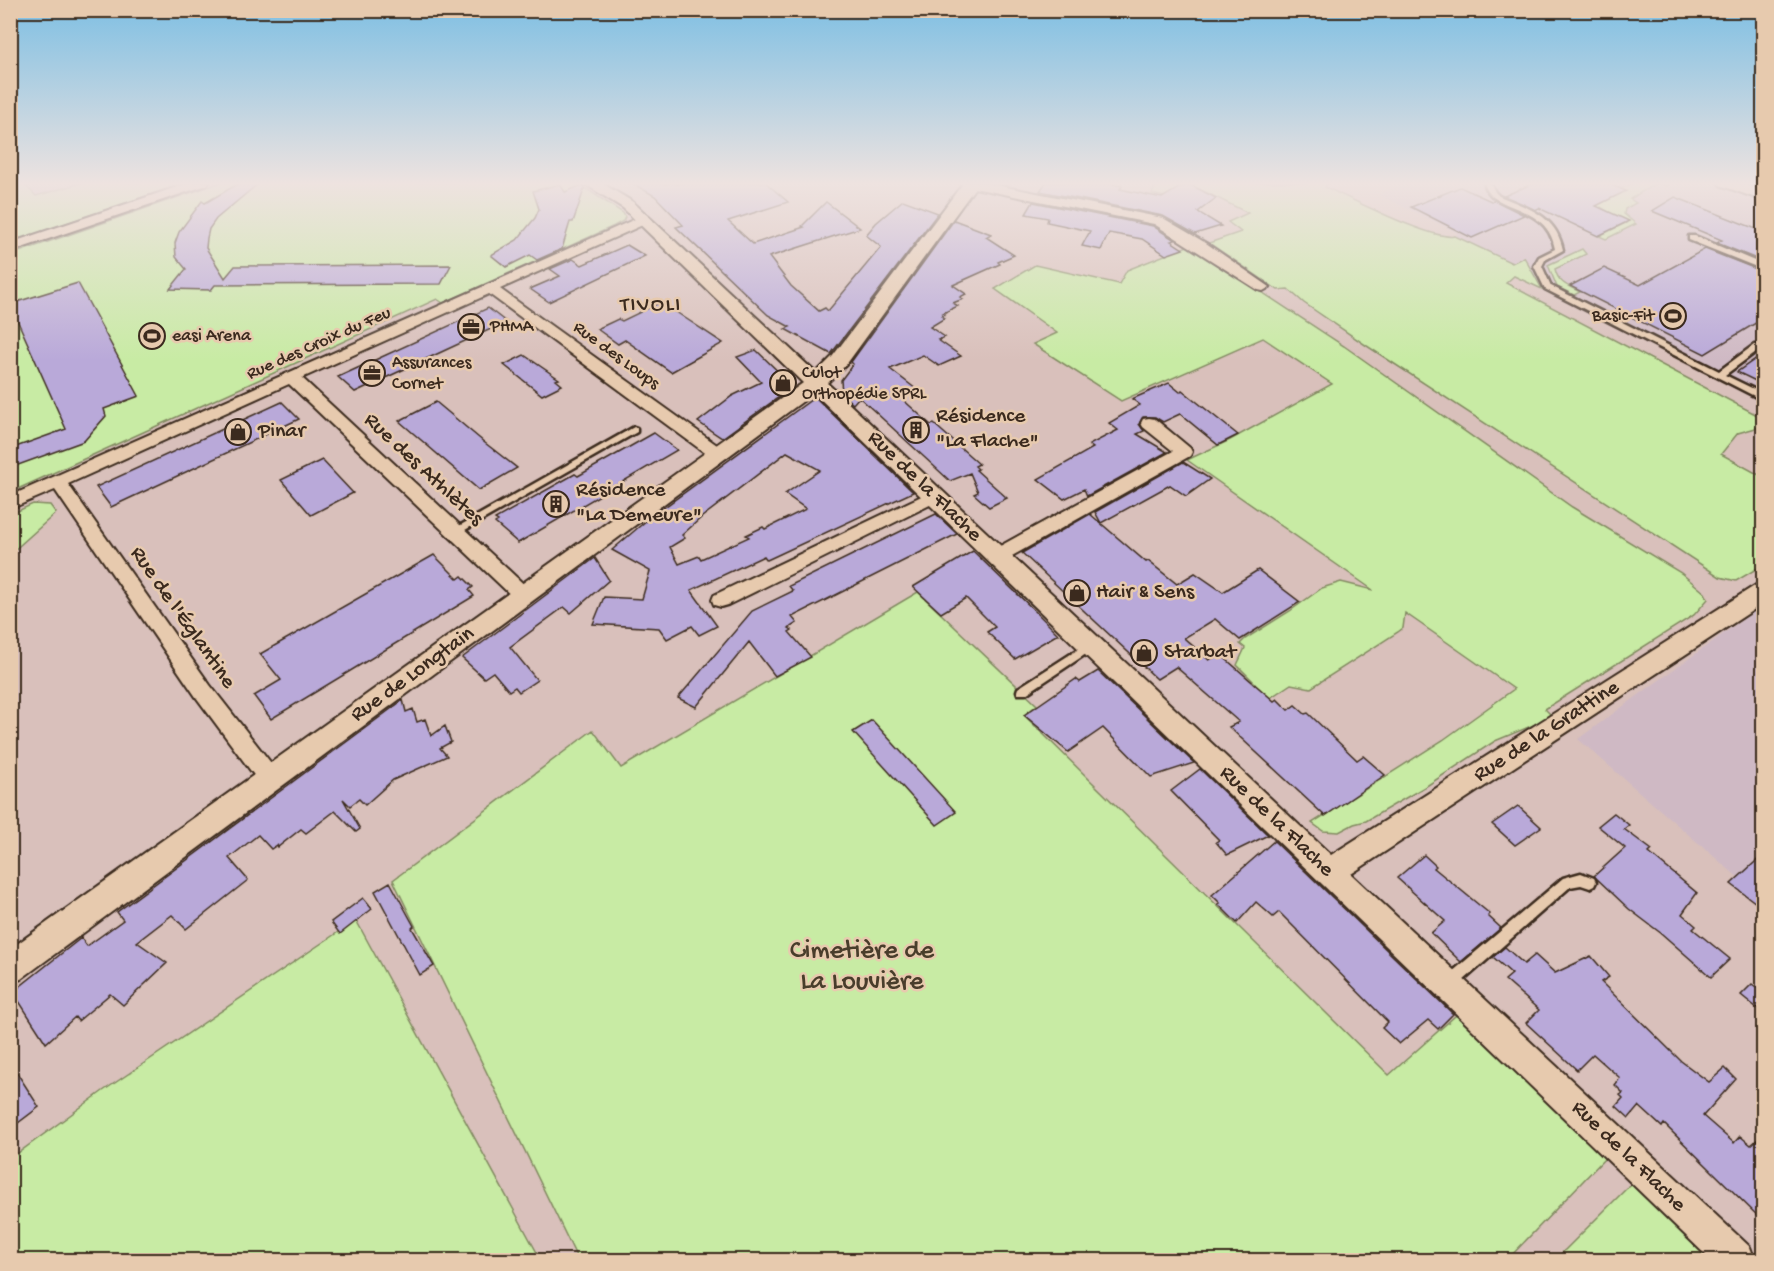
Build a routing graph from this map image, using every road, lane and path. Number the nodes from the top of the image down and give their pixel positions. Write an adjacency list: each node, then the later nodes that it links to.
1 (30, 241): 8 (street)
2 (595, 241): 11 (street, Rue des Croix du Feu)
3 (665, 241): 15 (street, Rue de la Flache)
4 (926, 241): 15 (street, Rue de Longtain)
5 (1193, 241): 10 (street)
6 (1556, 241): 13 (lane)
7 (1700, 241): 9 (lane)
8 (10, 248)
9 (1764, 268)
10 (1263, 287)
11 (491, 289): 14 (street, Rue des Croix du Feu); 19 (street, Rue des Loups)
12 (1757, 347): 13 (lane)
13 (1719, 375): 16 (lane)
14 (291, 378): 20 (street, Rue des Croix du Feu); 23 (street, Rue des Athlètes)
15 (816, 383): 19 (street, Rue de Longtain); 21 (street, Rue de la Flache)
16 (1764, 398)
17 (1149, 423): 24 (street)
18 (634, 430): 23 (lane)
19 (718, 454): 26 (street, Rue de Longtain)
20 (58, 482): 22 (street, Rue des Croix du Feu); 30 (street, Rue de l'Églantine)
21 (934, 496): 24 (street, Rue de la Flache); 27 (street)
22 (10, 503)
23 (455, 532): 26 (street, Rue des Athlètes)
24 (997, 556): 28 (street, Rue de la Flache)
25 (1764, 591): 31 (street, Rue de la Grattine)
26 (524, 596): 30 (street, Rue de Longtain)
27 (721, 600)
28 (1091, 645): 29 (lane); 31 (street, Rue de la Flache)
29 (1022, 691)
30 (270, 779): 33 (street, Rue de Longtain)
31 (1329, 872): 34 (street, Rue de la Flache)
32 (1590, 882): 34 (lane)
33 (10, 968)
34 (1448, 985): 35 (street, Rue de la Flache)
35 (1737, 1260)

